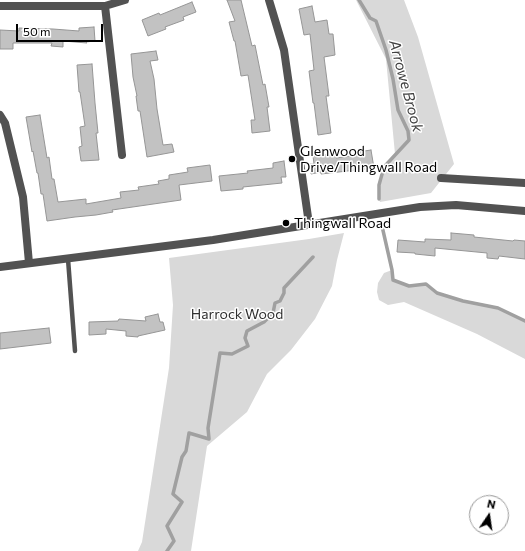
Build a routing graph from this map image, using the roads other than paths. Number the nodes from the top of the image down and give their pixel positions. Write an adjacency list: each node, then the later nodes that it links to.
1 (125, 0): 4 (street)
2 (269, 0): 10 (street)
3 (0, 6): 4 (street)
4 (105, 6): 6 (street)
5 (0, 115): 12 (street)
6 (122, 155)
7 (441, 178): 8 (street)
8 (525, 184)
9 (525, 211): 10 (street)
10 (309, 224): 11 (street)
11 (68, 259): 12 (street); 14 (lane)
12 (29, 264): 13 (street)
13 (0, 267)
14 (75, 351)

